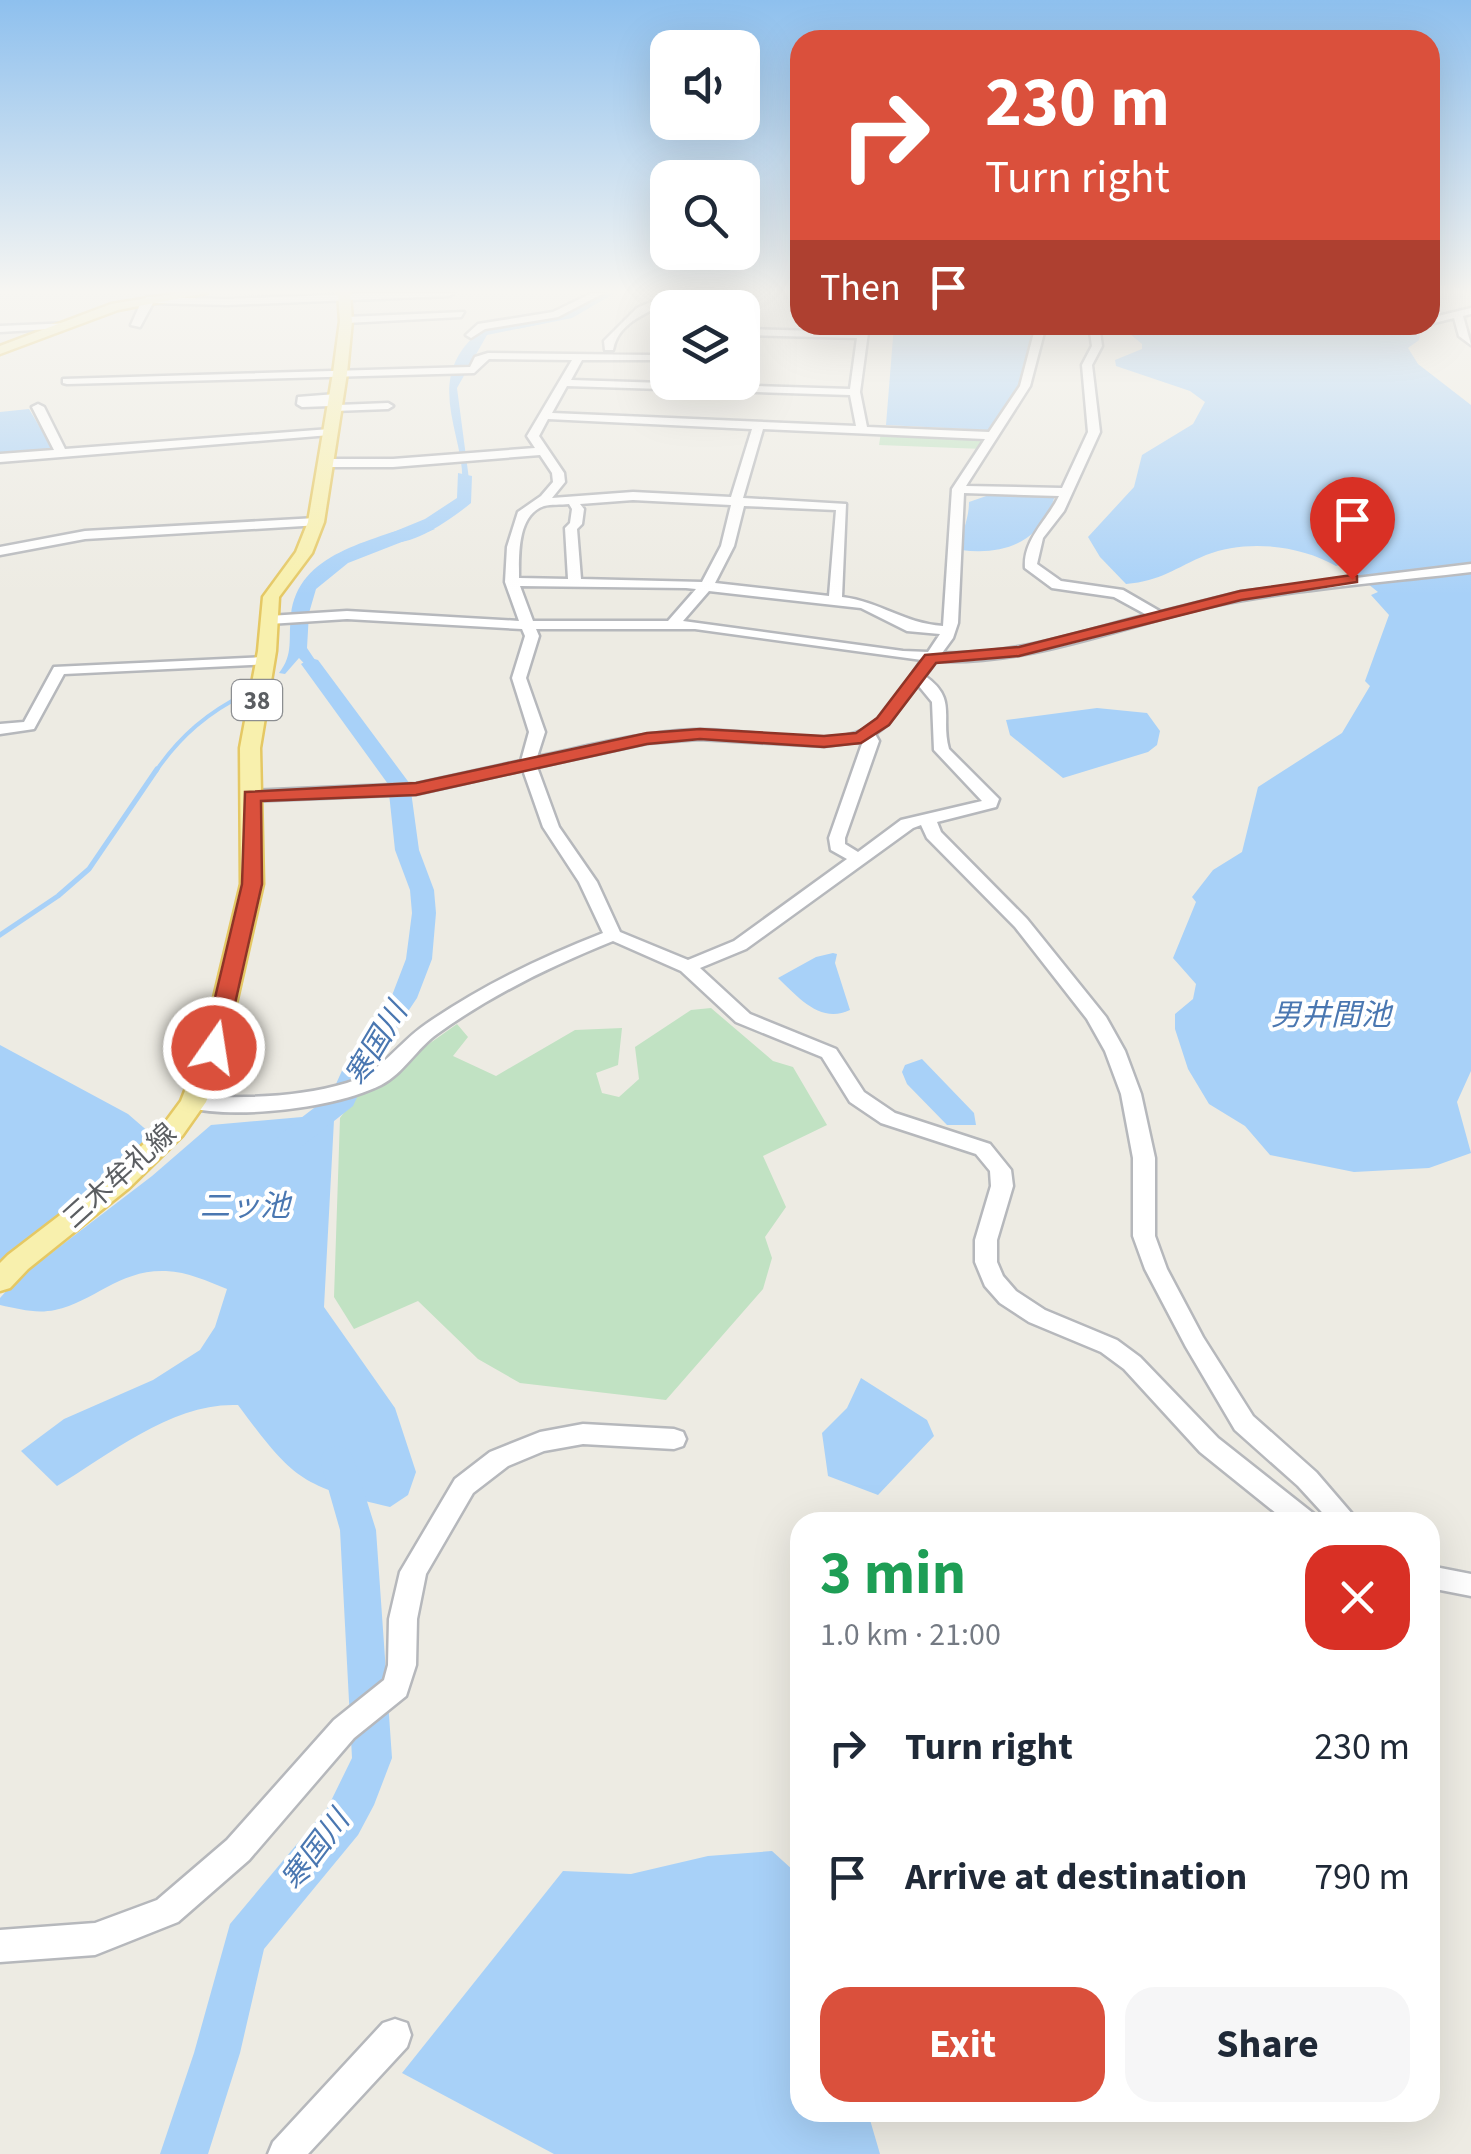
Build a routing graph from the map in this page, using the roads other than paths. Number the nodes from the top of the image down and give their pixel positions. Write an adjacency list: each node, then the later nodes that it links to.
1 (336, 394): 6 (main road, 三木牟礼線 / 38)
2 (557, 394): 9 (street)
3 (855, 394): 11 (street)
4 (1020, 394): 13 (street)
5 (1090, 394): 19 (street)
6 (335, 402): 7 (street); 12 (main road, 三木牟礼線 / 38)
7 (388, 406)
8 (38, 408): 15 (street)
9 (546, 416): 10 (street); 14 (street)
10 (759, 424): 11 (street); 20 (street)
11 (862, 428): 13 (street)
12 (330, 432): 15 (street); 17 (main road, 三木牟礼線 / 38)
13 (993, 436): 18 (street)
14 (540, 451): 17 (street); 22 (street)
15 (62, 454): 16 (street)
16 (0, 458)
17 (326, 464): 23 (main road, 三木牟礼線 / 38)
18 (958, 489): 19 (street); 34 (street)
19 (1064, 492): 30 (street)
20 (736, 500): 21 (street); 28 (street); 29 (street)
21 (573, 502): 22 (street); 27 (street)
22 (537, 503): 26 (street)
23 (316, 522): 24 (street); 31 (main road, 三木牟礼線 / 38)
24 (0, 551)
25 (1471, 568): 30 (street)
26 (512, 582): 27 (street); 33 (street)
27 (575, 583): 28 (street)
28 (708, 587): 29 (street); 32 (street)
29 (835, 602): 34 (street)
30 (1158, 616): 35 (street)
31 (278, 619): 33 (street); 36 (main road, 三木牟礼線 / 38)
32 (672, 624): 33 (street); 35 (street)
33 (528, 625): 40 (street)
34 (949, 632): 35 (street)
35 (931, 658): 37 (street)
36 (265, 661): 38 (street); 41 (main road, 三木牟礼線 / 38)
37 (917, 677): 39 (street); 42 (street)
38 (0, 728)
39 (867, 734): 40 (street); 43 (street)
40 (528, 763): 41 (street); 44 (street)
41 (252, 796): 46 (main road, 三木牟礼線 / 38)
42 (928, 822): 43 (street); 50 (street)
43 (858, 859): 45 (street)
44 (613, 935): 45 (street); 46 (street)
45 (688, 967): 49 (street)
46 (189, 1107): 47 (main road, 三木牟礼線 / 38)
47 (0, 1281)
48 (674, 1439): 53 (street)
49 (1290, 1512)
50 (1337, 1512)
51 (1440, 1579): 52 (street)
52 (1471, 1585)
53 (0, 1946)
54 (395, 2034): 55 (street)
55 (285, 2154)

